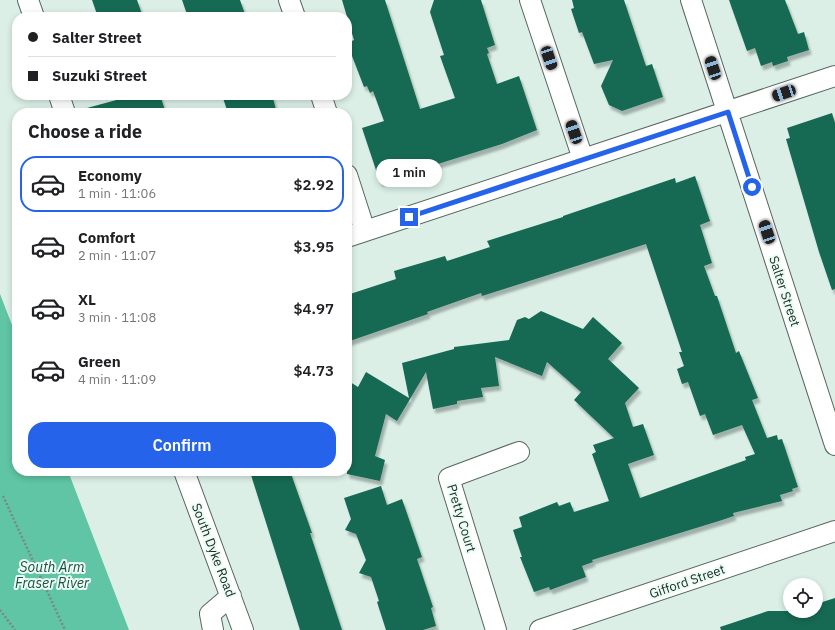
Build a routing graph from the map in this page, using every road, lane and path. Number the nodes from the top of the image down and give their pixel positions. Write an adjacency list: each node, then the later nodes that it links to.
1 (28, 0): 5 (street)
2 (289, 0): 6 (street)
3 (530, 0): 9 (street)
4 (691, 0): 8 (street, Salter Street)
5 (32, 12)
6 (293, 12)
7 (835, 76): 8 (street)
8 (728, 112): 9 (street); 12 (street, Salter Street)
9 (583, 158): 11 (street)
10 (352, 208): 11 (street)
11 (356, 234)
12 (835, 445)
13 (519, 452): 23 (street, Pretty Court)
14 (186, 476): 17 (street, South Dyke Road)
15 (3, 496): 20 (path)
16 (835, 531): 24 (street, Gifford Street)
17 (231, 596): 21 (street); 22 (street, South Dyke Road)
18 (0, 610): 19 (path)
19 (15, 630)
20 (65, 630)
21 (213, 630)
22 (243, 630)
23 (496, 630)
24 (540, 630)

